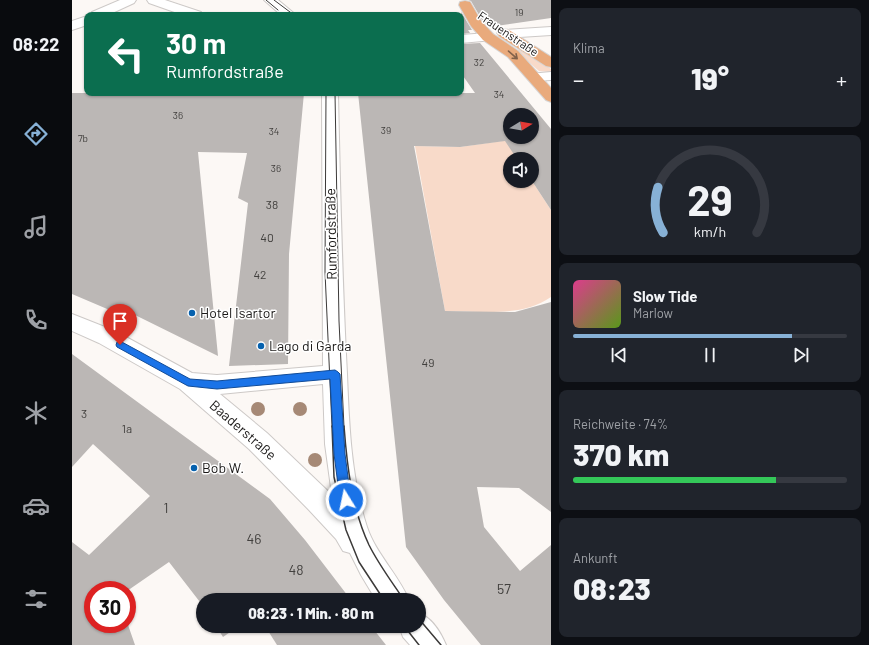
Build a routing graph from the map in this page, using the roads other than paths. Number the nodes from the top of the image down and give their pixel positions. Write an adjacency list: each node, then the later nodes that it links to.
1 (130, 0): 5 (street)
2 (152, 0): 6 (street)
3 (270, 0): 7 (street)
4 (463, 2): 11 (main road, Frauenstraße); 12 (main road, Frauenstraße)
5 (104, 12)
6 (187, 12)
7 (285, 12)
8 (84, 21): 9 (street)
9 (72, 26)
10 (551, 30): 11 (street)
11 (506, 34): 14 (main road, Frauenstraße)
12 (488, 37): 13 (street); 16 (main road, Frauenstraße, one-way to 16)
13 (464, 40)
14 (551, 63)
15 (551, 76): 16 (street)
16 (534, 77): 18 (main road, Frauenstraße)
17 (330, 96): 20 (street, Rumfordstraße)
18 (551, 97)
19 (72, 322): 21 (street, Baaderstraße)
20 (335, 374): 21 (street); 22 (street, Rumfordstraße)
21 (188, 382): 22 (street, Baaderstraße)
22 (367, 560): 23 (street, Rumfordstraße)
23 (389, 593)
24 (420, 633): 25 (street)
25 (430, 645)

